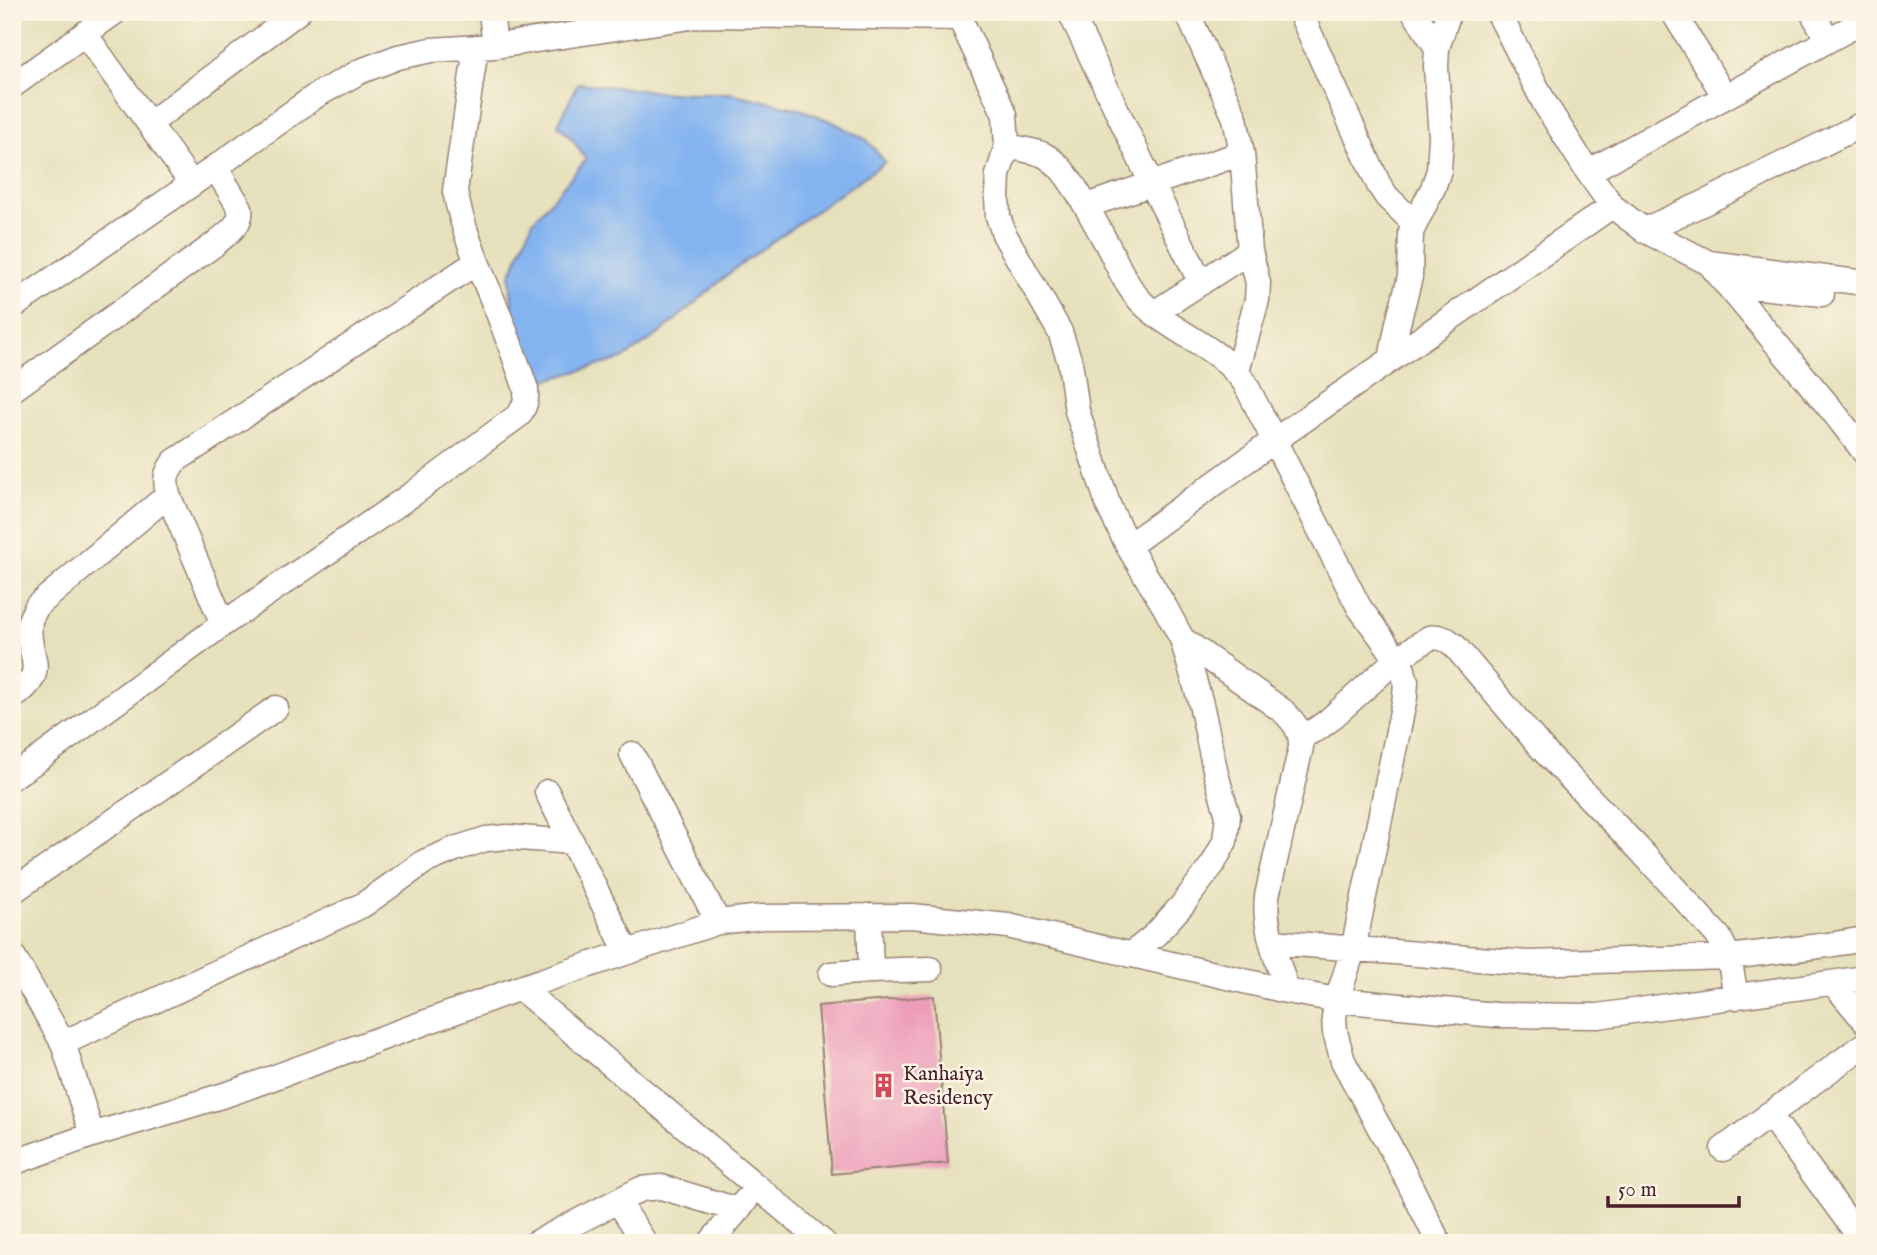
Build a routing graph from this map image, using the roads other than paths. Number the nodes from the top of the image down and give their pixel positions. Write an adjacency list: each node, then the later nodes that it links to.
1 (298, 12): 21 (street)
2 (491, 12): 16 (street)
3 (1070, 12): 27 (street)
4 (1187, 12): 23 (street)
5 (1300, 12): 30 (street)
6 (1414, 12): 17 (street)
7 (1449, 12): 17 (street)
8 (1498, 12): 25 (street)
9 (1673, 12): 19 (street)
10 (1812, 12): 15 (street)
11 (107, 15): 14 (street)
12 (958, 15): 16 (street); 22 (street)
13 (1865, 20): 15 (street)
14 (85, 34): 18 (street); 21 (street)
15 (1828, 40): 19 (street)
16 (485, 47): 24 (street); 33 (street)
17 (1437, 48): 30 (street)
18 (12, 86)
19 (1726, 97): 25 (street)
20 (1865, 123): 31 (street)
21 (149, 124): 26 (street)
22 (1007, 146): 29 (street); 47 (street)
23 (1242, 153): 27 (street); 32 (street)
24 (215, 167): 26 (street); 43 (street)
25 (1588, 172): 28 (street)
26 (192, 184): 39 (street)
27 (1152, 184): 29 (street); 35 (street)
28 (1612, 205): 31 (street); 41 (street)
29 (1087, 206): 40 (street)
30 (1414, 223): 41 (street)
31 (1644, 230): 34 (street)
32 (1250, 251): 35 (street); 42 (street)
33 (477, 262): 46 (street); 48 (street)
34 (1709, 263): 36 (street); 37 (street)
35 (1201, 283): 40 (street)
36 (1726, 283): 38 (street); 45 (street)
37 (1865, 283)
38 (1865, 299)
39 (12, 307)
40 (1154, 313): 42 (street)
41 (1391, 359): 44 (street)
42 (1237, 371): 44 (street)
43 (12, 390)
44 (1275, 440): 47 (street); 50 (street)
45 (1865, 453)
46 (168, 495): 48 (street); 51 (street)
47 (1128, 546): 49 (street)
48 (223, 624): 55 (street)
49 (1182, 639): 53 (street); 66 (street)
50 (1398, 659): 53 (street); 63 (street); 67 (street)
51 (12, 698)
52 (276, 708): 58 (street)
53 (1302, 736): 62 (street)
54 (632, 754): 60 (street)
55 (12, 776)
56 (547, 792): 57 (street)
57 (572, 842): 64 (street); 78 (street)
58 (12, 892)
59 (870, 916): 60 (street); 66 (street); 69 (street)
60 (718, 922): 64 (street)
61 (1865, 939): 67 (street)
62 (1272, 942): 63 (street); 74 (street)
63 (1353, 950): 67 (street); 76 (street)
64 (627, 952): 73 (street)
65 (12, 954): 78 (street)
66 (1129, 955): 74 (street)
67 (1729, 957): 75 (street)
68 (930, 970): 69 (street)
69 (871, 971): 70 (street)
70 (831, 974)
71 (1865, 978): 72 (street)
72 (1833, 984): 75 (street); 77 (street)
73 (520, 988): 81 (street); 84 (street)
74 (1287, 991): 76 (street)
75 (1736, 997): 76 (street)
76 (1337, 1000): 91 (street)
77 (1865, 1021)
78 (63, 1044): 81 (street)
79 (1865, 1044): 80 (street)
80 (1769, 1114): 82 (street); 92 (street)
81 (92, 1135): 83 (street)
82 (1723, 1149)
83 (12, 1163)
84 (752, 1182): 86 (street); 90 (street)
85 (618, 1201): 86 (street); 87 (street); 88 (street)
86 (738, 1210): 89 (street)
87 (536, 1243)
88 (645, 1243)
89 (710, 1243)
90 (824, 1243)
91 (1439, 1243)
92 (1864, 1243)

